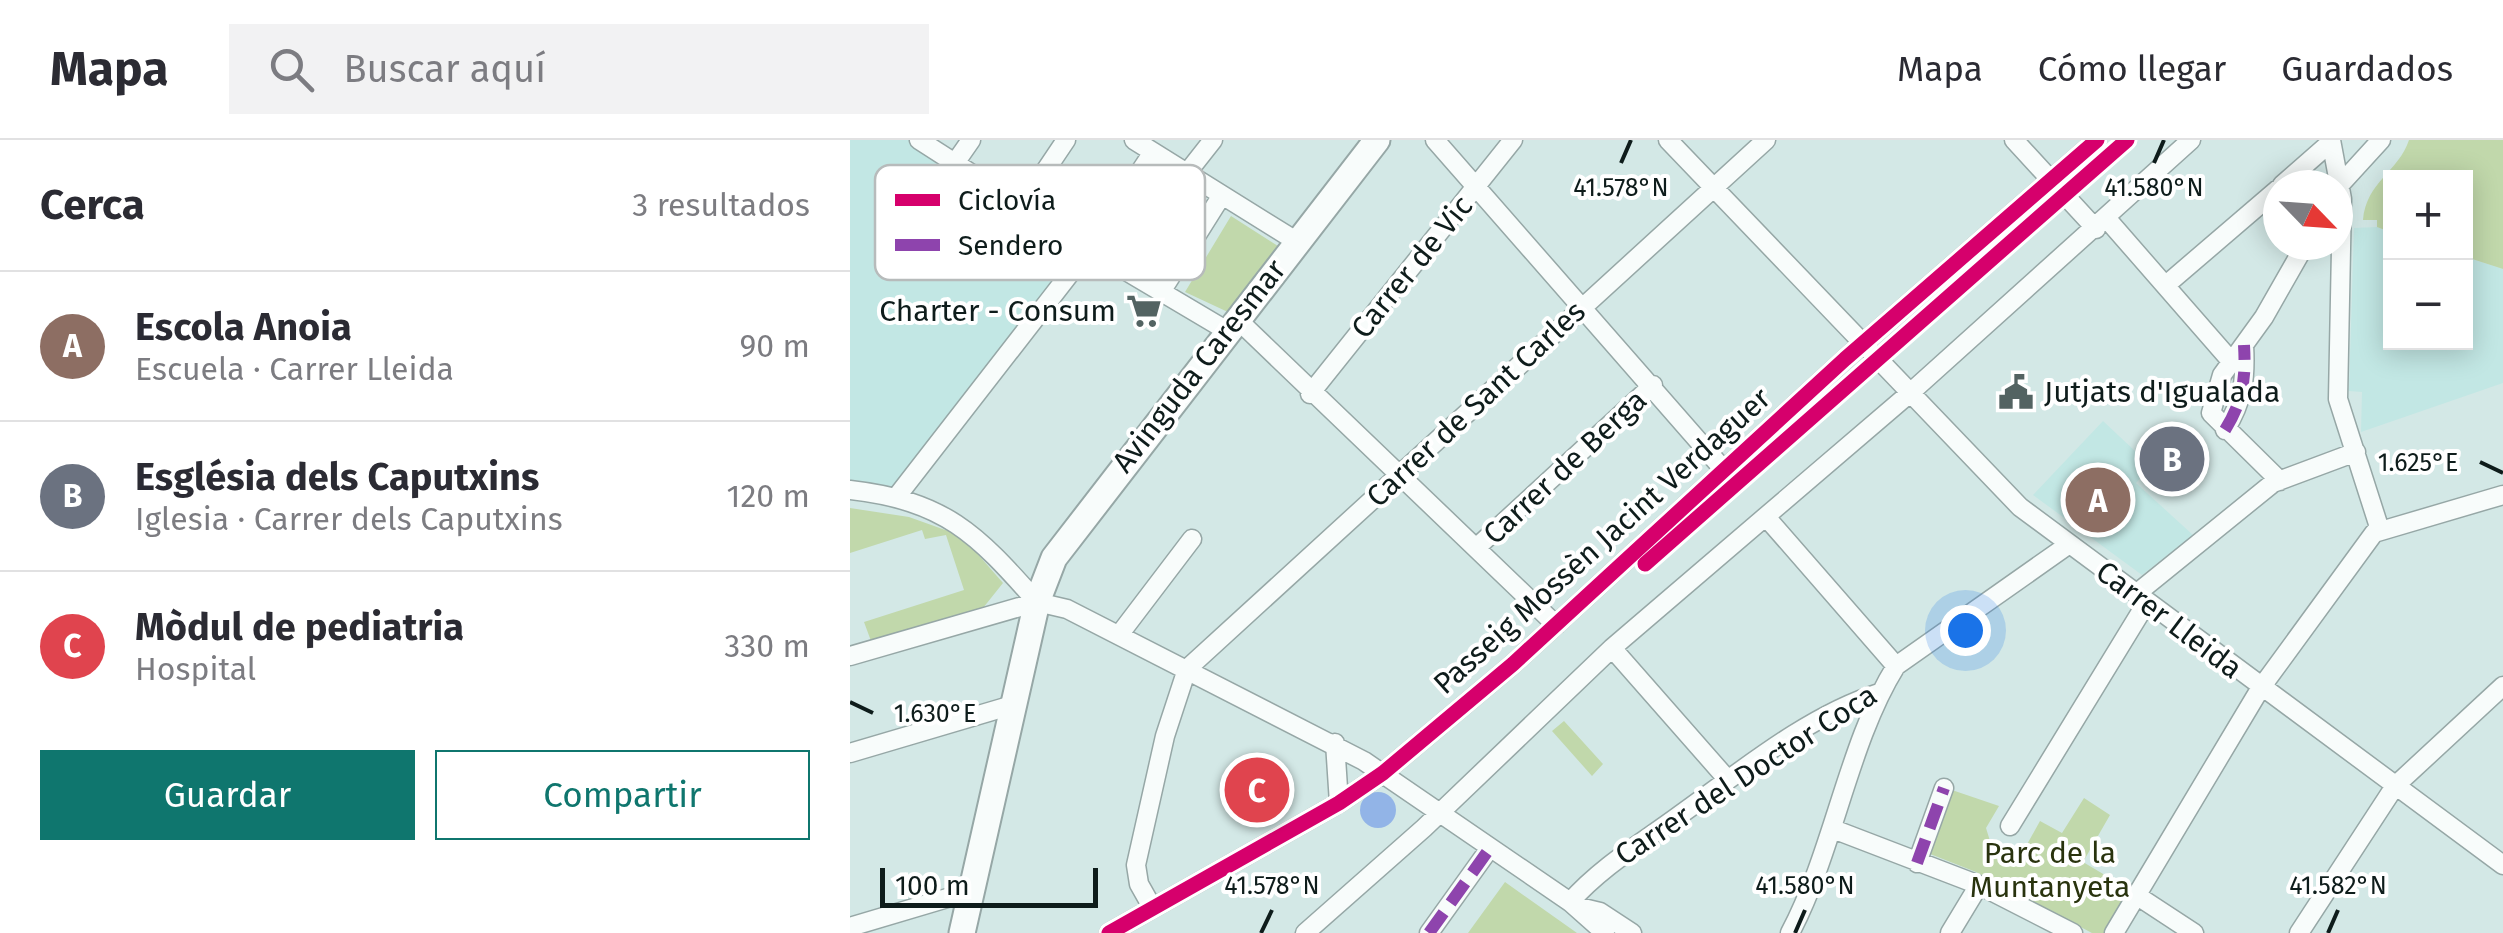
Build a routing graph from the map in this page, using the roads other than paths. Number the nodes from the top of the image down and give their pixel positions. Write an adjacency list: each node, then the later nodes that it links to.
1 (919, 140): 17 (street)
2 (971, 140): 17 (street)
3 (1066, 140): 19 (street)
4 (1134, 140): 16 (street)
5 (1213, 140): 22 (street)
6 (1377, 140): 34 (street, Avinguda Caresmar)
7 (1435, 140): 28 (street)
8 (1512, 140): 28 (street, Carrer de Vic)
9 (1668, 140): 29 (street, Carrer Lleida)
10 (1766, 140): 29 (street, Carrer de Sant Carles)
11 (2014, 140): 26 (street)
12 (2097, 140): 26 (street, Passeig Mossèn Jacint Verdaguer)
13 (2192, 140): 33 (street)
14 (2382, 140): 25 (street)
15 (2331, 141): 23 (street); 24 (street)
16 (1153, 152): 20 (street); 21 (street)
17 (955, 163): 18 (street)
18 (958, 165)
19 (1049, 165)
20 (1144, 165)
21 (1174, 165)
22 (1193, 165)
23 (2299, 170)
24 (2337, 170)
25 (2353, 171)
26 (2051, 181): 33 (street); 44 (street, Passeig Mossèn Jacint Verdaguer)
27 (1205, 184): 30 (street)
28 (1476, 187): 42 (street); 49 (street, Carrer de Vic)
29 (1716, 187): 42 (street, Carrer de Sant Carles); 44 (street, Carrer Lleida)
30 (1222, 195): 32 (street); 34 (street)
31 (2263, 202): 40 (street)
32 (1205, 222)
33 (2102, 224): 40 (street); 48 (street)
34 (1296, 241): 43 (street, Avinguda Caresmar)
35 (2297, 260): 45 (street)
36 (2339, 260): 51 (street)
37 (1064, 280): 56 (street)
38 (1141, 280): 41 (street)
39 (1169, 280): 41 (street)
40 (2166, 286): 46 (street)
41 (1162, 292): 43 (street)
42 (1581, 306): 47 (street); 53 (street, Carrer de Sant Carles)
43 (1234, 326): 49 (street); 64 (street, Avinguda Caresmar)
44 (1862, 344): 48 (street, Carrer Lleida); 52 (street, Passeig Mossèn Jacint Verdaguer)
45 (2244, 345): 46 (street); 50 (street)
46 (2231, 361): 50 (street)
47 (1653, 385): 52 (street); 62 (street, Carrer de Berga)
48 (1910, 393): 58 (street); 61 (street, Carrer Lleida)
49 (1310, 394): 53 (street)
50 (2225, 430): 54 (street)
51 (2356, 452): 54 (street); 59 (street)
52 (1723, 469): 65 (street, Passeig Mossèn Jacint Verdaguer)
53 (1399, 474): 62 (street); 70 (street, Carrer de Sant Carles)
54 (2280, 481): 63 (street)
55 (850, 490): 56 (street)
56 (898, 495): 64 (street)
57 (2503, 495): 59 (street)
58 (1767, 518): 67 (street); 69 (street)
59 (2380, 530): 72 (street)
60 (1192, 539): 66 (street)
61 (2068, 545): 63 (street, Carrer Lleida); 69 (street, Carrer del Doctor Coca)
62 (1476, 548): 65 (street)
63 (2141, 598): 72 (street, Carrer Lleida); 85 (street)
64 (1037, 602): 66 (street); 68 (street); 75 (street, Avinguda Caresmar)
65 (1556, 626): 79 (street, Passeig Mossèn Jacint Verdaguer)
66 (1119, 635): 70 (street)
67 (1612, 648): 80 (street); 84 (street)
68 (850, 656)
69 (1896, 666): 73 (street, Carrer del Doctor Coca)
70 (1187, 670): 77 (street); 94 (street)
71 (2503, 686): 81 (street)
72 (2260, 689): 81 (street, Carrer Lleida); 92 (street)
73 (1879, 693): 74 (street, Carrer del Doctor Coca); 76 (street)
74 (1849, 702): 76 (street); 80 (street, Carrer del Doctor Coca)
75 (1016, 704): 78 (street); 91 (street, Avinguda Caresmar)
76 (1872, 718): 86 (street)
77 (1334, 743): 79 (street); 83 (street)
78 (850, 753)
79 (1383, 772): 83 (street, Passeig Mossèn Jacint Verdaguer); 84 (street)
80 (1728, 780): 93 (street, Carrer del Doctor Coca)
81 (2396, 786): 89 (street, Carrer Lleida); 107 (street)
82 (1944, 788): 88 (street)
83 (1340, 803): 94 (street, Passeig Mossèn Jacint Verdaguer)
84 (1440, 812): 87 (street); 99 (street)
85 (2010, 826)
86 (1833, 830): 88 (street); 103 (street)
87 (1490, 848): 93 (street); 100 (street)
88 (1916, 863): 90 (street)
89 (2503, 865)
90 (1979, 885): 104 (street); 105 (street)
91 (971, 891): 95 (street); 97 (street, Avinguda Caresmar)
92 (2136, 895): 96 (street); 106 (street)
93 (1572, 904): 101 (street); 102 (street)
94 (1152, 908): 98 (street, Passeig Mossèn Jacint Verdaguer)
95 (850, 927)
96 (2182, 930)
97 (962, 933)
98 (1108, 933)
99 (1306, 933)
100 (1429, 933)
101 (1605, 933)
102 (1632, 933)
103 (1790, 933)
104 (1950, 933)
105 (2073, 933)
106 (2114, 933)
107 (2299, 933)

